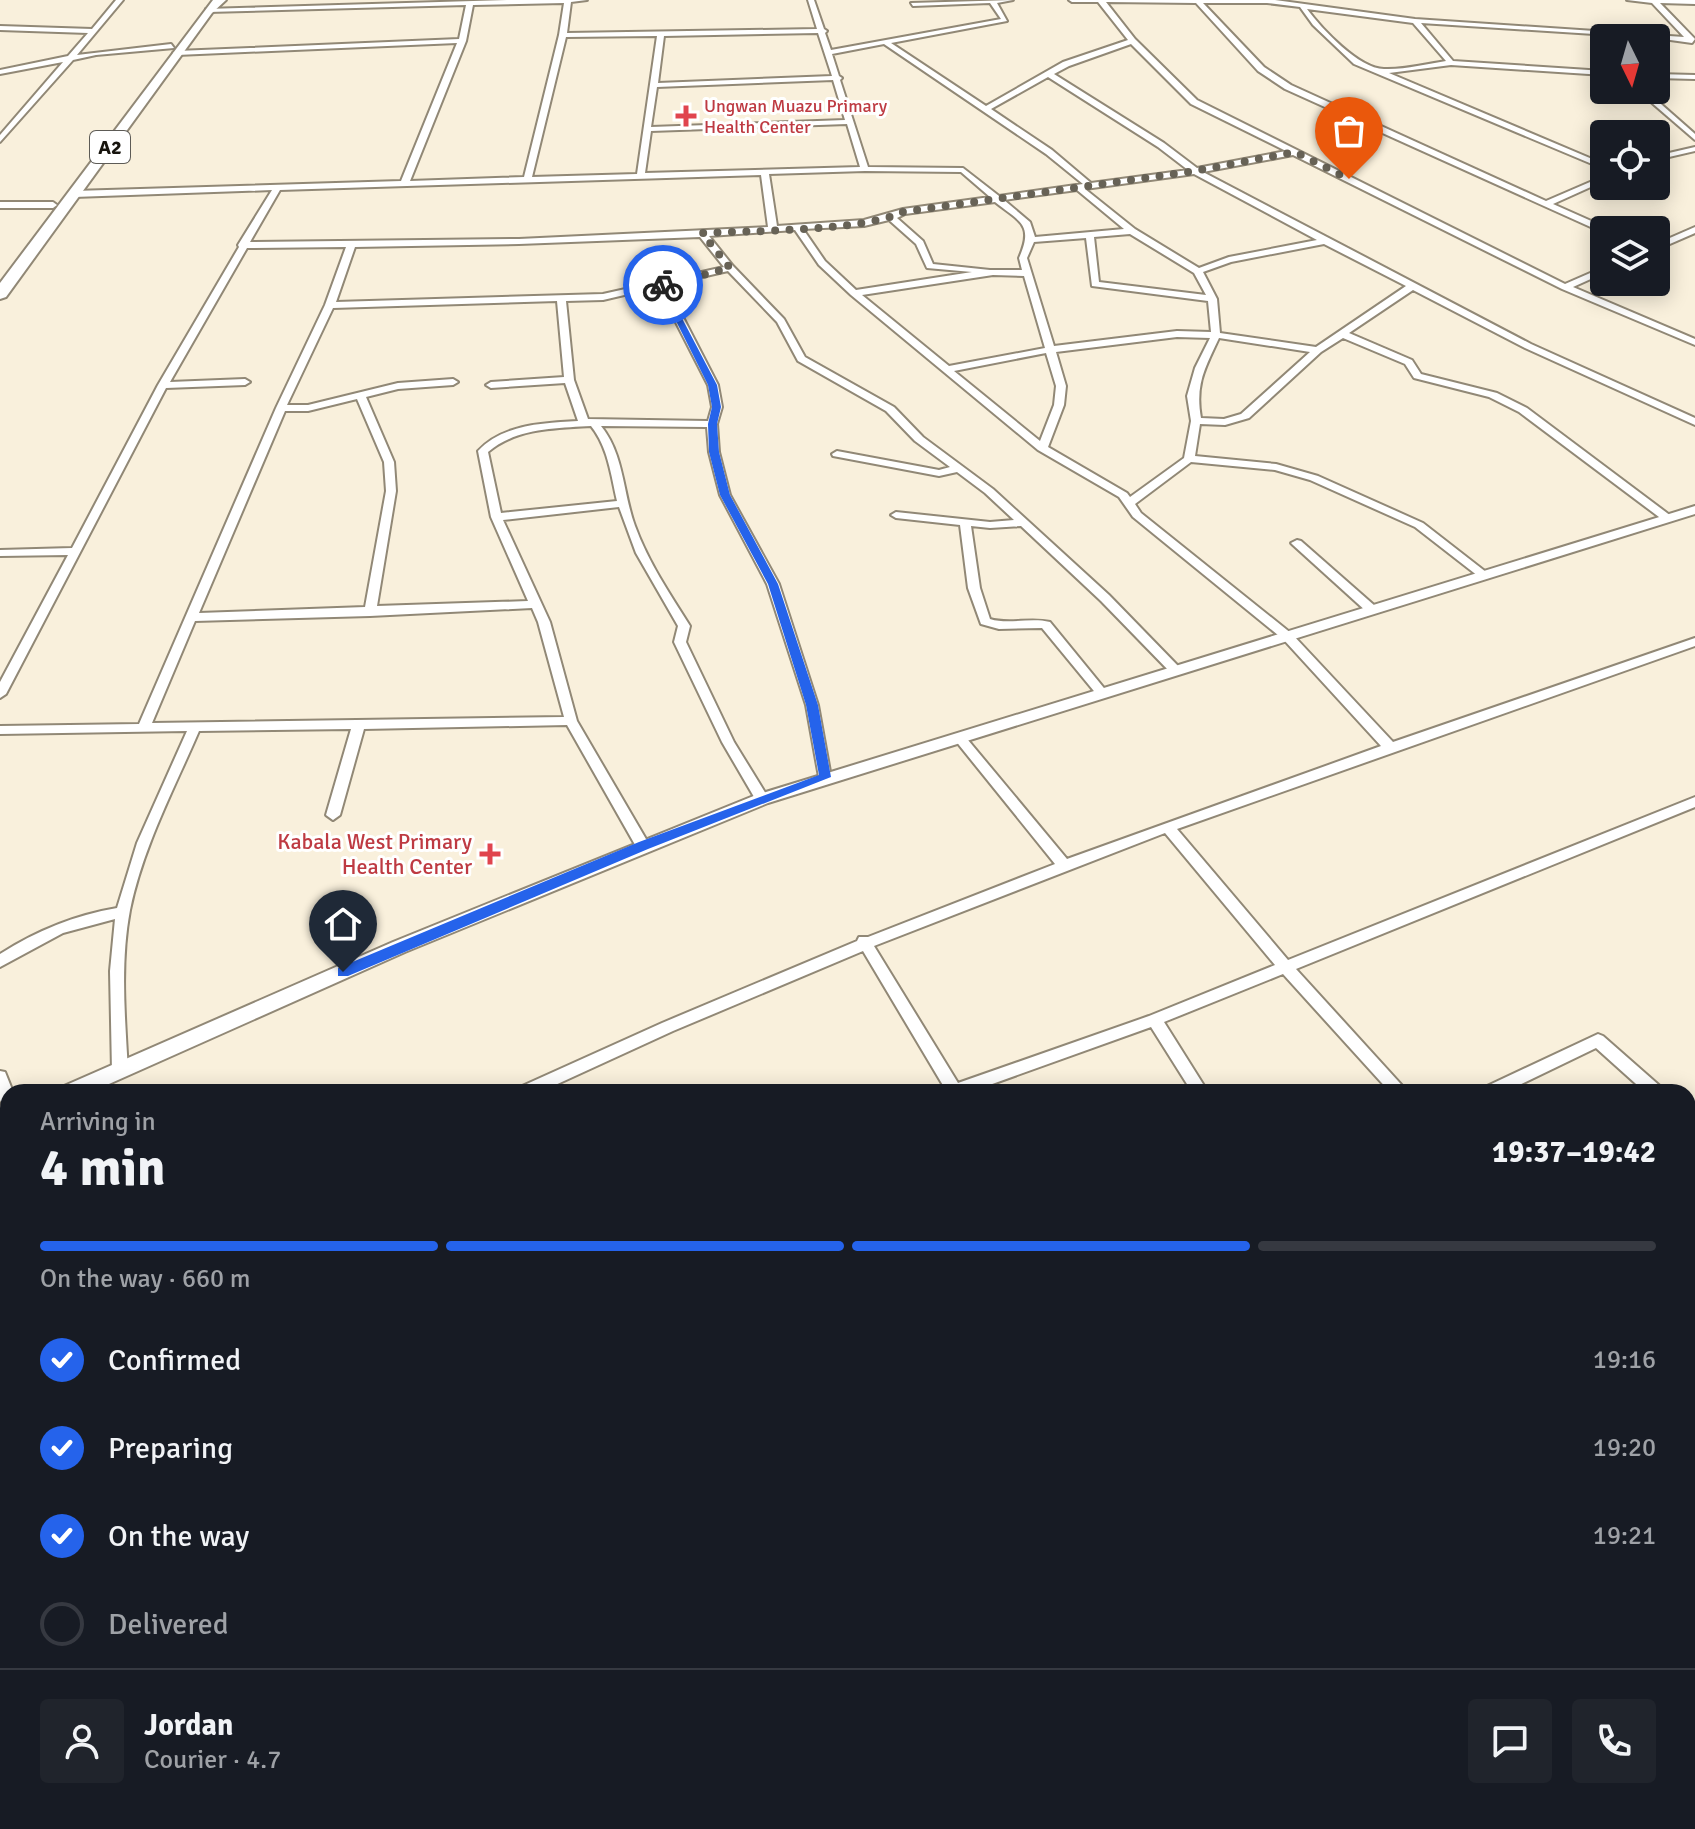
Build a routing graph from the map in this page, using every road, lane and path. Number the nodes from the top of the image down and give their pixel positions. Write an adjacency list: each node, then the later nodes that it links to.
1 (120, 0): 23 (street)
2 (344, 0): 19 (street)
3 (584, 0): 9 (street)
4 (811, 0): 24 (street)
5 (1010, 0): 10 (street)
6 (1072, 0): 11 (street)
7 (1630, 0): 14 (street)
8 (522, 1): 9 (street); 17 (street)
9 (568, 1): 26 (street)
10 (992, 1): 18 (street); 29 (street)
11 (1101, 1): 13 (street); 28 (street)
12 (1267, 1): 13 (street); 20 (street)
13 (1199, 2): 65 (street)
14 (1655, 2): 15 (street); 30 (street)
15 (1695, 2)
16 (212, 3): 19 (street); 31 (highway, A2)
17 (470, 3): 19 (street); 27 (street)
18 (913, 4)
19 (324, 6)
20 (1302, 6): 21 (street); 37 (street)
21 (1415, 21): 30 (street); 34 (street)
22 (0, 28): 23 (street)
23 (94, 31): 33 (street)
24 (823, 31): 25 (street); 32 (street)
25 (661, 33): 26 (street); 42 (street)
26 (563, 35): 57 (street)
27 (462, 41): 31 (street); 59 (street)
28 (1132, 41): 38 (street); 50 (street)
29 (885, 42): 32 (street); 44 (street)
30 (1692, 42)
31 (174, 50): 33 (street); 63 (highway, A2); 67 (highway, A2)
32 (830, 52): 41 (street)
33 (70, 58): 35 (street); 48 (street)
34 (1451, 63): 36 (street); 37 (street)
35 (0, 72)
36 (1590, 72)
37 (1378, 73): 52 (street)
38 (1050, 75): 44 (street); 54 (street)
39 (1670, 76): 40 (street)
40 (1695, 77)
41 (838, 78): 42 (street); 45 (street)
42 (656, 85): 46 (street)
43 (1657, 104): 47 (street)
44 (986, 109): 60 (street)
45 (849, 122): 46 (street); 53 (street)
46 (649, 129): 56 (street)
47 (1695, 138)
48 (0, 140)
49 (1695, 149): 51 (street)
50 (1295, 152): 54 (street); 89 (street)
51 (1670, 155)
52 (1590, 161)
53 (865, 169): 55 (street); 64 (street)
54 (1195, 171): 60 (street); 77 (street)
55 (765, 175): 56 (street); 71 (street)
56 (640, 178): 57 (street)
57 (527, 180): 59 (street)
58 (1590, 184): 65 (street)
59 (404, 185): 62 (street)
60 (1090, 186): 61 (street)
61 (1079, 188): 64 (street); 73 (street)
62 (276, 190): 63 (street); 79 (street)
63 (74, 194): 91 (highway, A2)
64 (1002, 200): 68 (street); 76 (street)
65 (1546, 204): 69 (street)
66 (0, 205): 67 (street)
67 (53, 205): 85 (highway, A2)
68 (892, 218): 70 (street); 83 (street)
69 (1590, 224)
70 (797, 227): 71 (street); 90 (street)
71 (773, 230): 74 (street)
72 (1695, 230): 78 (street)
73 (1132, 231): 75 (street); 82 (street)
74 (702, 233): 80 (street); 81 (street)
75 (1090, 236): 76 (street); 93 (street)
76 (1031, 240): 84 (street)
77 (1325, 241): 82 (street); 88 (street)
78 (1670, 241)
79 (242, 245): 80 (street); 104 (street)
80 (351, 245): 94 (street)
81 (730, 268): 87 (street); 115 (street)
82 (1198, 271): 93 (street)
83 (993, 272): 84 (street); 90 (street)
84 (1028, 273): 98 (street)
85 (0, 276)
86 (1590, 276): 89 (street)
87 (657, 286): 92 (street); 111 (street)
88 (1411, 287): 95 (street); 110 (street)
89 (1565, 287): 97 (street)
90 (854, 293): 100 (street)
91 (0, 294)
92 (561, 299): 94 (street); 101 (street)
93 (1212, 299): 96 (street)
94 (330, 305): 107 (street)
95 (1342, 334): 99 (street); 121 (street)
96 (1216, 335): 98 (street); 99 (street); 109 (street)
97 (1693, 339)
98 (1051, 350): 100 (street); 112 (street)
99 (1318, 350): 109 (street)
100 (949, 369): 112 (street)
101 (569, 380): 105 (street); 108 (street)
102 (245, 382): 104 (street)
103 (453, 382): 106 (street)
104 (163, 385): 125 (street)
105 (491, 385)
106 (361, 396): 107 (street); 130 (street)
107 (281, 408): 131 (street)
108 (588, 421): 111 (street); 117 (street); 120 (street)
109 (1196, 421): 114 (street)
110 (1695, 422)
111 (712, 424): 144 (street)
112 (1042, 448): 116 (street)
113 (837, 454): 115 (street)
114 (1189, 459): 116 (street); 127 (street)
115 (957, 469): 123 (street)
116 (1130, 502): 132 (street)
117 (624, 503): 120 (street); 145 (street)
118 (1695, 510): 121 (street)
119 (896, 515): 122 (street)
120 (496, 517): 128 (street)
121 (1667, 518): 127 (street)
122 (965, 522): 123 (street); 135 (street)
123 (1022, 523): 134 (street)
124 (1297, 543): 129 (street)
125 (77, 551): 126 (street); 136 (street)
126 (0, 553)
127 (1482, 574): 129 (street)
128 (535, 604): 130 (street); 137 (street)
129 (1371, 609): 132 (street)
130 (370, 612): 131 (street)
131 (191, 617): 139 (street)
132 (1288, 637): 134 (street); 143 (street)
133 (1695, 642): 143 (street)
134 (1176, 671): 135 (street)
135 (1102, 693): 142 (street)
136 (0, 694)
137 (571, 721): 138 (street); 149 (street)
138 (358, 726): 140 (street); 147 (street)
139 (143, 729): 140 (street); 141 (street)
140 (194, 729): 151 (street)
141 (0, 730)
142 (959, 737): 144 (street); 150 (street)
143 (1390, 747): 148 (street)
144 (825, 777): 145 (street)
145 (762, 799): 149 (street)
146 (1695, 802): 154 (street)
147 (333, 815)
148 (1169, 829): 150 (street); 154 (street)
149 (643, 846): 156 (street)
150 (1063, 864): 152 (street)
151 (123, 912): 153 (street); 156 (street)
152 (864, 941): 158 (street); 159 (street)
153 (0, 961)
154 (1286, 968): 155 (street); 162 (street)
155 (1154, 1020): 160 (street); 161 (street)
156 (120, 1071): 157 (street)
157 (90, 1084)
158 (543, 1084)
159 (951, 1084)
160 (975, 1084)
161 (1195, 1084)
162 (1393, 1084)
163 (1507, 1084): 164 (street)
164 (1647, 1084)

